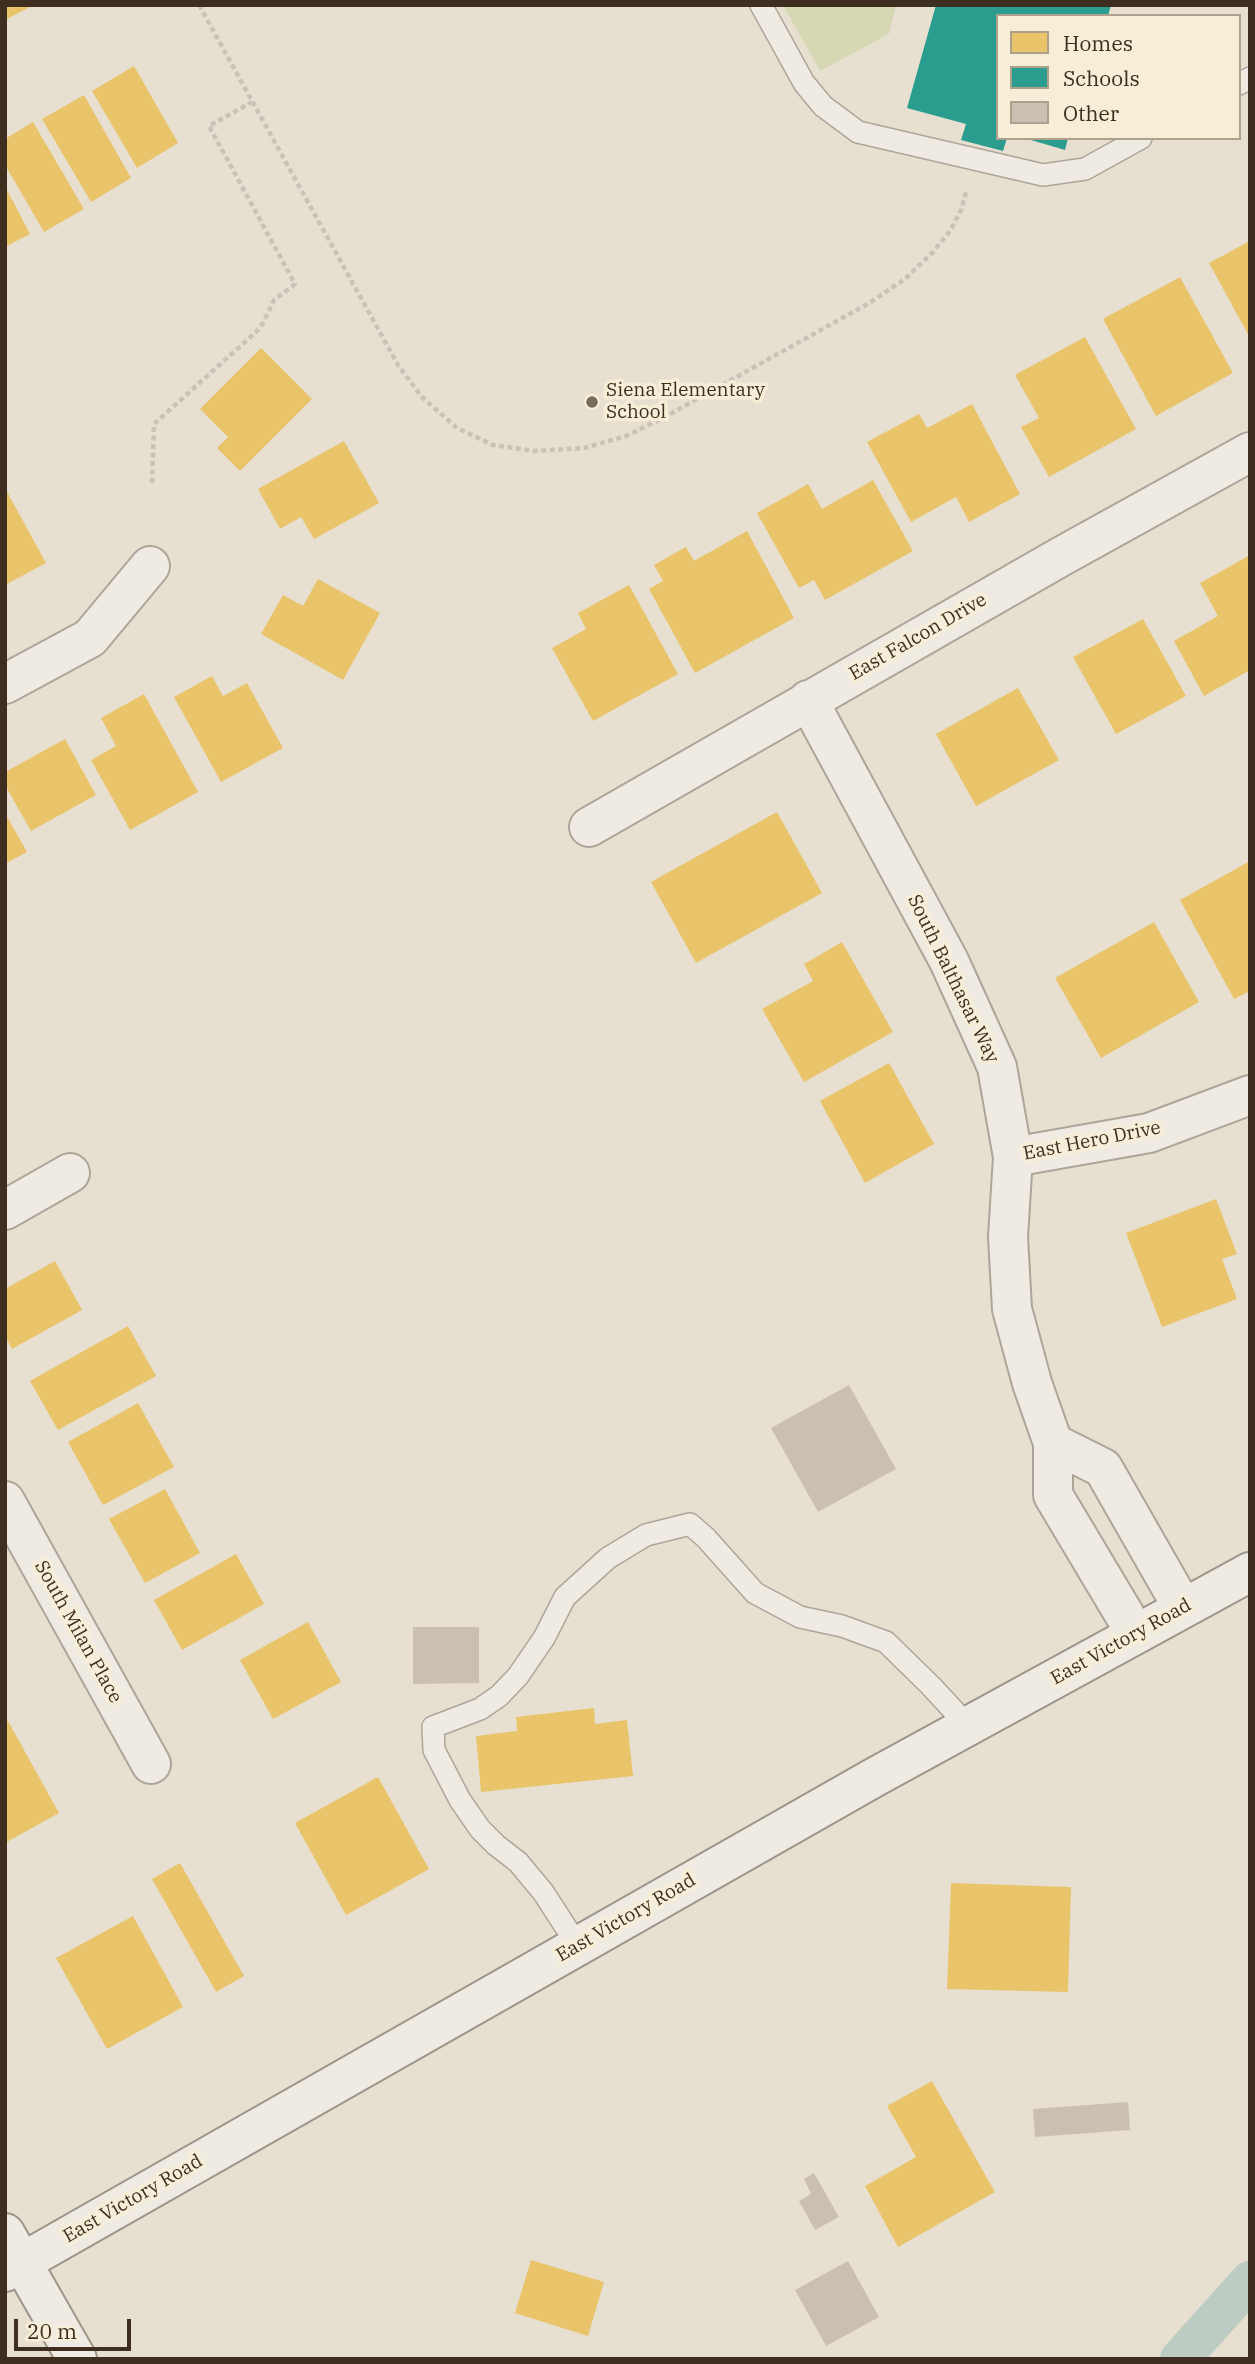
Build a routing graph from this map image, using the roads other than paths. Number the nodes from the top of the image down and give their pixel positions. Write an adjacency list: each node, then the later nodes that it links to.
1 (761, 5): 2 (lane)
2 (1137, 140)
3 (1250, 452): 6 (street, East Falcon Drive)
4 (150, 566): 5 (street)
5 (5, 684)
6 (808, 700): 7 (street, East Falcon Drive); 9 (street, South Balthasar Way)
7 (589, 827)
8 (1250, 1095): 9 (street, East Hero Drive)
9 (1013, 1157): 12 (street, South Balthasar Way)
10 (70, 1173): 11 (street)
11 (5, 1210)
12 (1054, 1443): 15 (street); 16 (street, South Balthasar Way)
13 (5, 1501): 18 (street, South Milan Place)
14 (1250, 1572): 15 (street, East Victory Road)
15 (1183, 1608): 16 (street, East Victory Road)
16 (1136, 1634): 17 (street, East Victory Road)
17 (968, 1726): 19 (street, East Victory Road); 19 (lane)
18 (151, 1764)
19 (578, 1946): 20 (street, East Victory Road)
20 (11, 2256): 21 (street)
21 (77, 2359)

